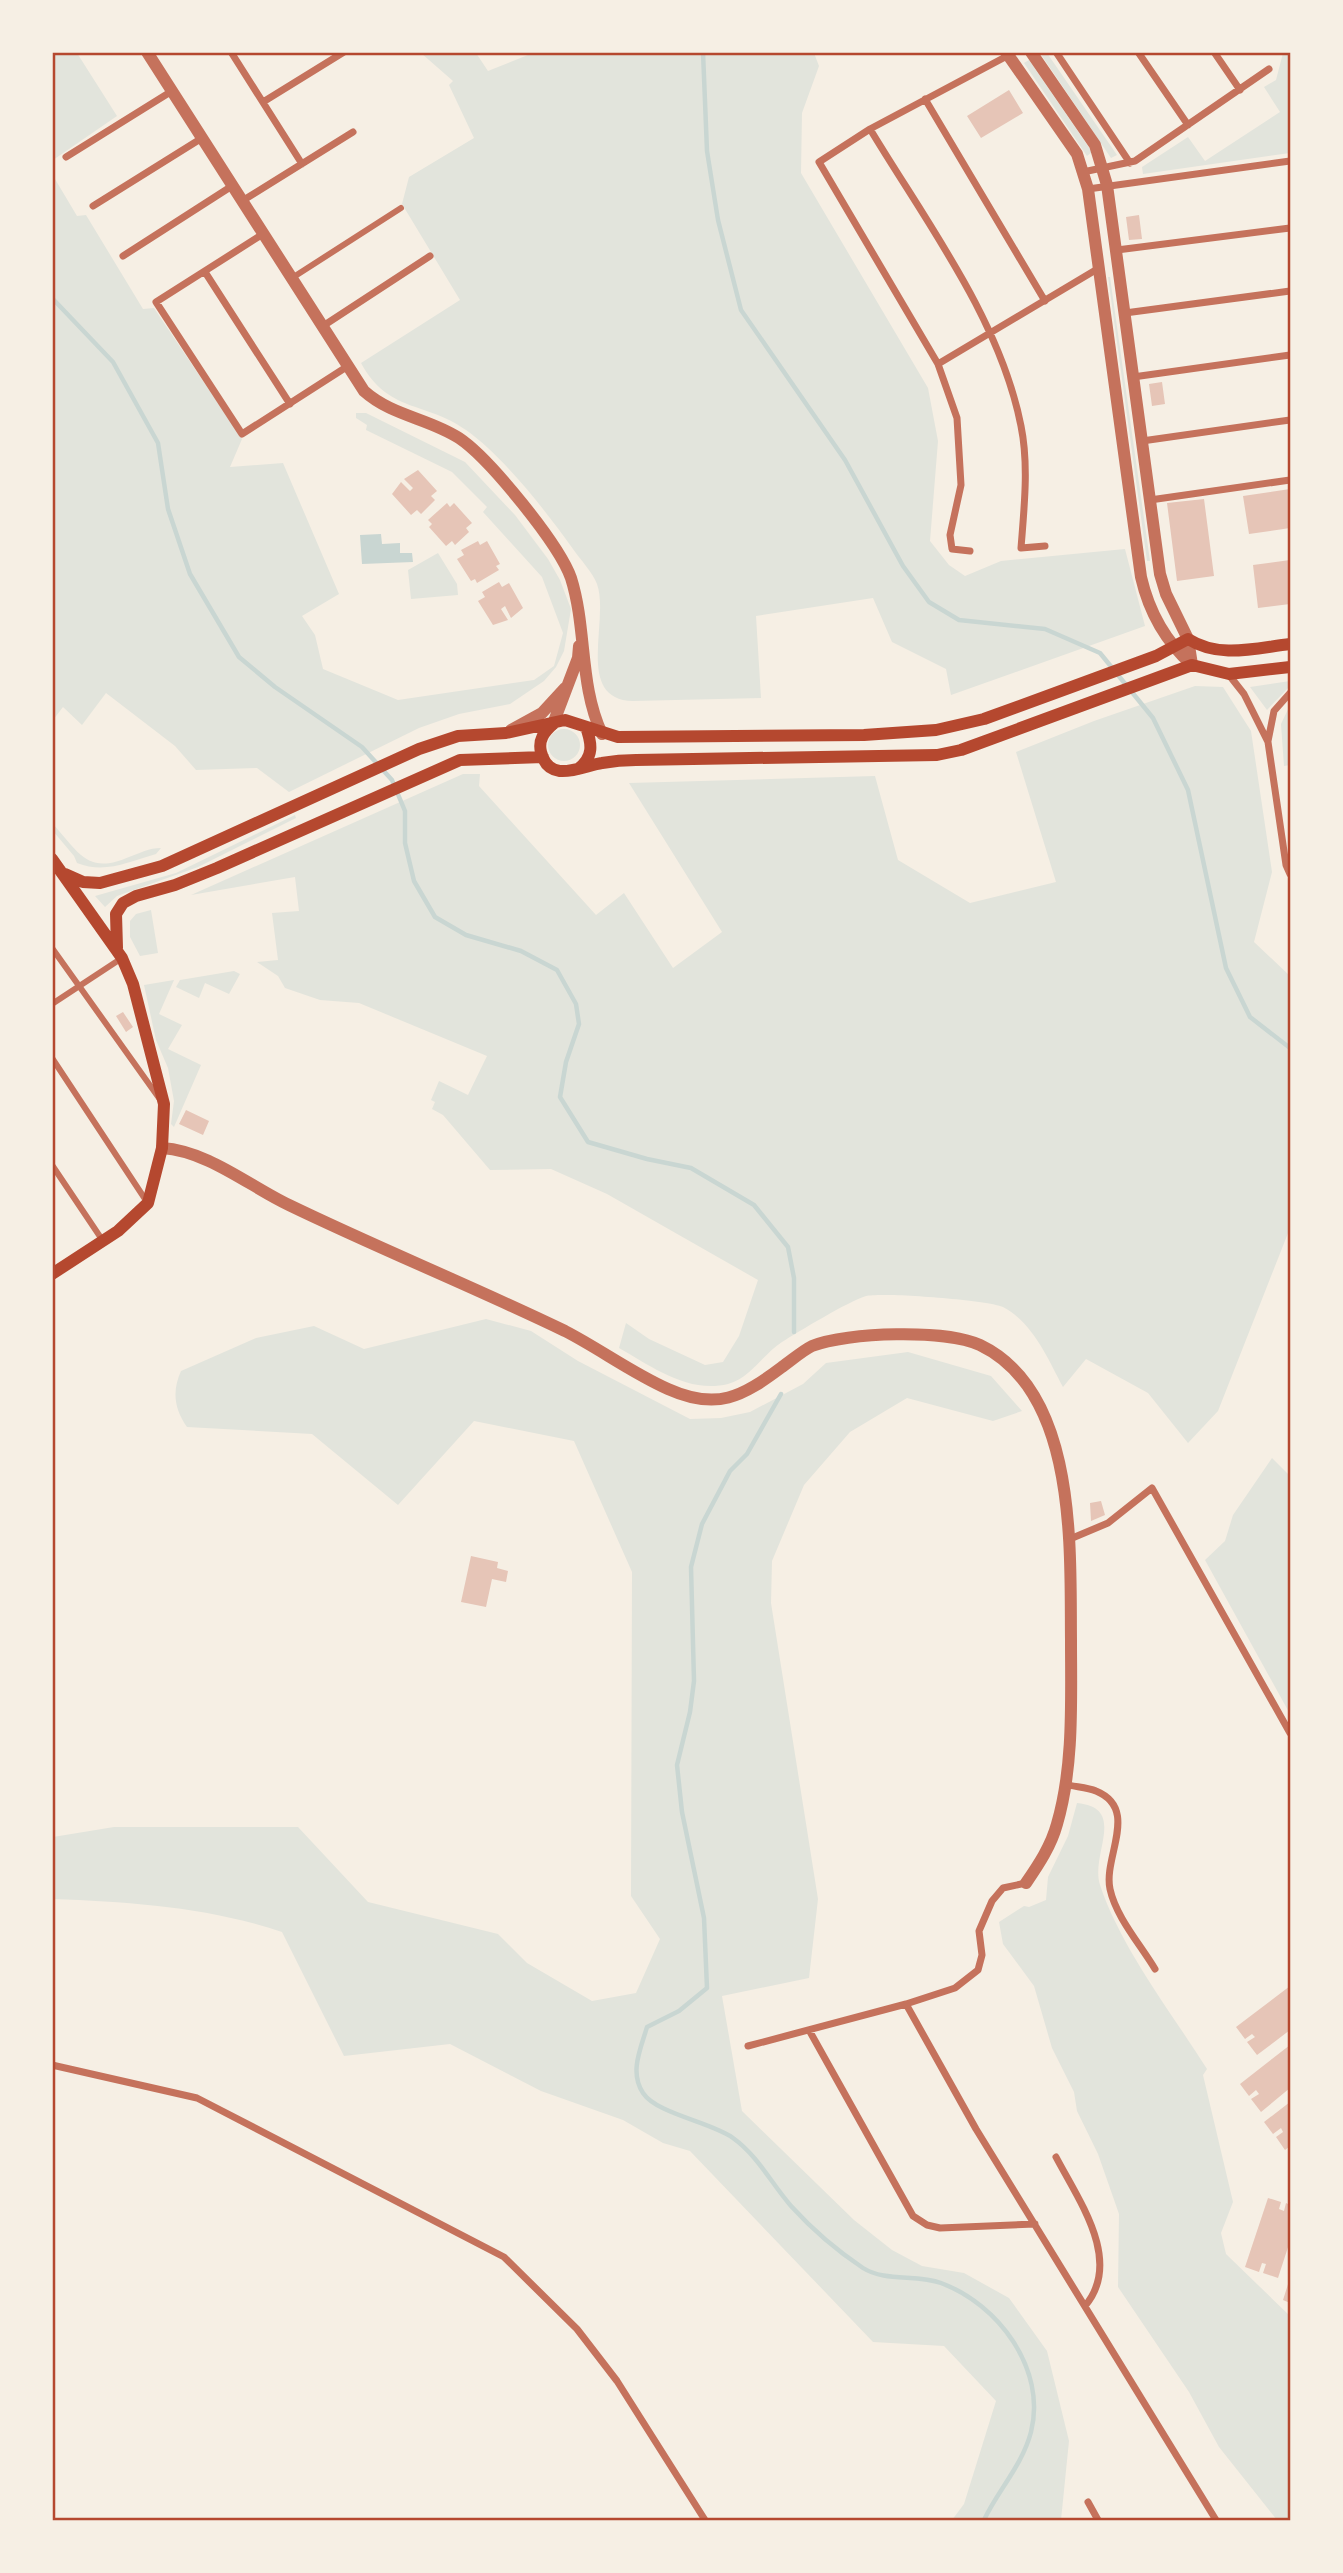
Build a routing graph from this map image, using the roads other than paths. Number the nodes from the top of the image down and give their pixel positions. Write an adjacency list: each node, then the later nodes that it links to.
1 (147, 52): 11 (street)
2 (344, 52): 13 (street)
3 (1031, 52): 22 (street)
4 (1056, 52): 20 (street)
5 (1138, 52): 14 (street)
6 (1214, 52): 10 (street)
7 (234, 53): 13 (street)
8 (1009, 53): 12 (street); 23 (street)
9 (1269, 69): 10 (street)
10 (1240, 90): 14 (street)
11 (172, 91): 17 (street); 18 (street)
12 (925, 99): 15 (street); 39 (street)
13 (263, 102): 21 (street)
14 (1188, 125): 20 (street)
15 (870, 129): 42 (street); 44 (street)
16 (353, 132): 21 (street)
17 (202, 138): 25 (street); 28 (street)
18 (66, 157)
19 (1290, 161): 24 (street)
20 (1130, 163): 22 (street)
21 (302, 164): 27 (street)
22 (1102, 167): 23 (street); 24 (street)
23 (1083, 172): 26 (street)
24 (1107, 185): 26 (street); 32 (street)
25 (232, 186): 27 (street); 33 (street)
26 (1088, 189): 35 (street)
27 (242, 201): 31 (street)
28 (93, 206)
29 (401, 208): 37 (street)
30 (1290, 228): 32 (street)
31 (263, 234): 36 (street); 37 (street)
32 (1117, 250): 40 (street)
33 (124, 256)
34 (430, 256): 41 (street)
35 (1099, 268): 39 (street); 57 (street)
36 (205, 271): 47 (street); 47 (street)
37 (292, 278): 41 (street)
38 (1290, 291): 40 (street)
39 (1045, 302): 42 (street)
40 (1125, 313): 46 (street)
41 (323, 326): 45 (street)
42 (991, 331): 44 (street); 52 (street)
43 (1290, 355): 46 (street)
44 (937, 364): 53 (street)
45 (348, 366): 47 (street); 54 (street)
46 (1133, 377): 49 (street)
47 (290, 404)
48 (1290, 420): 49 (street)
49 (1142, 440): 51 (street)
50 (1290, 480): 51 (street)
51 (1150, 500): 55 (street)
52 (1045, 546)
53 (970, 551)
54 (579, 625): 61 (street); 62 (street)
55 (1188, 639): 56 (main road); 57 (main road); 58 (street)
56 (1290, 644)
57 (1173, 648): 58 (street); 67 (main road)
58 (1192, 665): 60 (main road); 70 (main road)
59 (1290, 667): 60 (main road)
60 (1229, 674): 68 (street)
61 (570, 682): 64 (street); 66 (street)
62 (587, 690): 65 (street); 67 (street)
63 (1290, 693): 68 (street)
64 (554, 724): 65 (main road); 66 (main road); 69 (main road)
65 (586, 727): 67 (main road); 70 (main road)
66 (506, 733): 72 (main road)
67 (601, 734)
68 (1268, 742): 73 (street)
69 (542, 757): 70 (main road); 75 (main road)
70 (578, 769)
71 (52, 859): 72 (main road)
72 (65, 874): 75 (main road)
73 (1290, 874)
74 (52, 948): 76 (street)
75 (119, 953): 76 (street); 79 (main road)
76 (78, 987): 77 (street); 79 (street)
77 (52, 1004)
78 (52, 1058): 82 (street)
79 (163, 1104): 80 (main road)
80 (162, 1148): 82 (main road); 85 (street)
81 (52, 1166): 83 (street)
82 (148, 1203): 83 (main road)
83 (103, 1241): 84 (main road)
84 (52, 1274)
85 (1070, 1539): 86 (street); 87 (street)
86 (1290, 1733)
87 (1064, 1784): 88 (street); 89 (street)
88 (1026, 1883): 90 (street)
89 (1155, 1969)
90 (906, 2004): 91 (street); 95 (street)
91 (809, 2030): 92 (street); 95 (street)
92 (748, 2046)
93 (52, 2065): 98 (street)
94 (1056, 2157): 96 (street)
95 (1035, 2224): 96 (street)
96 (1085, 2306): 100 (street)
97 (1088, 2502): 99 (street)
98 (705, 2521)
99 (1098, 2521)
100 (1216, 2521)

